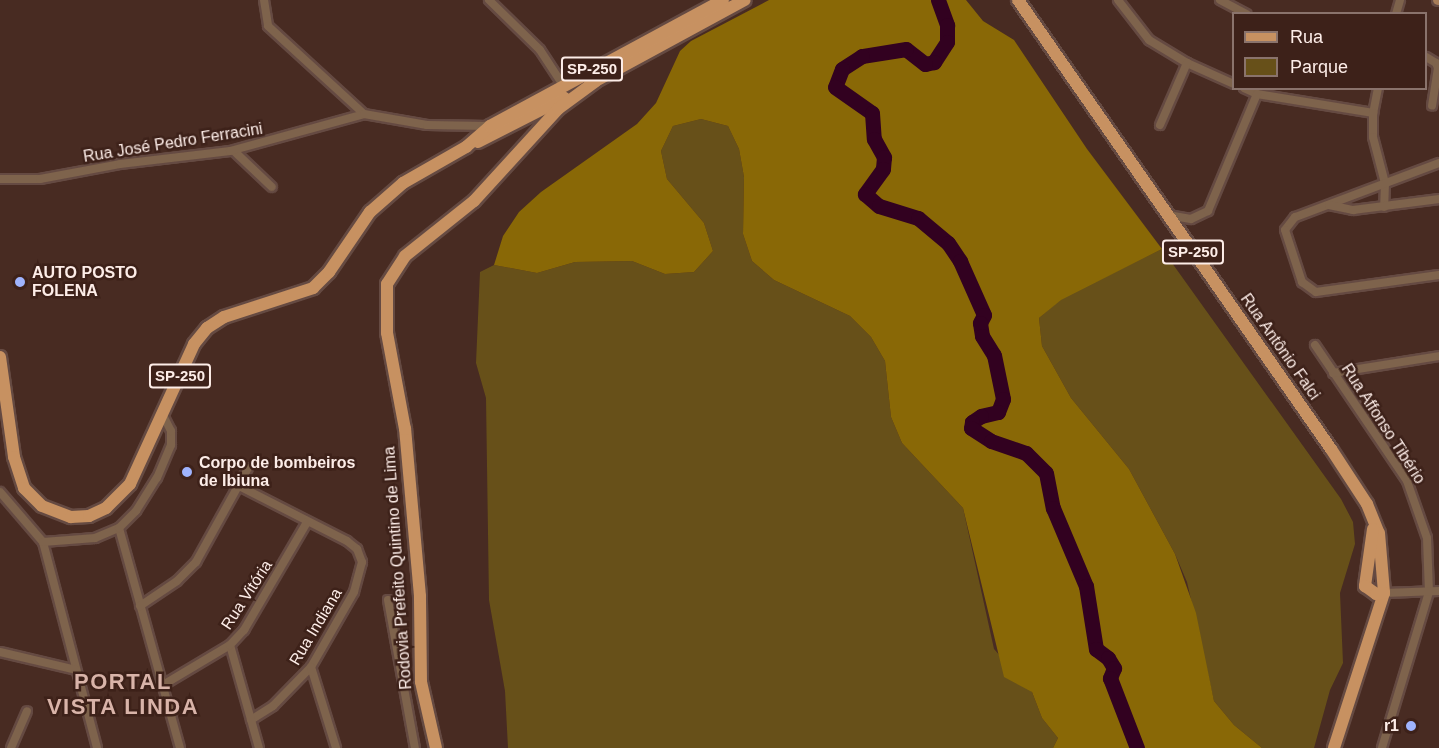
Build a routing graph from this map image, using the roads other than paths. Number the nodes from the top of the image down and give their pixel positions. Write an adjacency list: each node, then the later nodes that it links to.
1 (264, 0): 21 (street)
2 (489, 0): 14 (street)
3 (723, 0): 9 (main road, SP-250)
4 (745, 0): 12 (main road, SP-250)
5 (1118, 0): 11 (street)
6 (1220, 0): 8 (street)
7 (1021, 1): 34 (main road, Rua Antônio Falci / SP-250)
8 (1242, 12)
9 (621, 55): 14 (main road, SP-250); 18 (main road)
10 (1427, 58): 19 (street)
11 (1187, 63): 13 (street); 22 (street)
12 (596, 81): 18 (main road, SP-250); 24 (main road, Rodovia Prefeito Quintino de Lima)
13 (1232, 84)
14 (563, 85): 23 (main road, SP-250)
15 (1248, 90): 17 (street)
16 (1378, 90): 20 (street)
17 (1257, 94): 20 (street); 34 (street)
18 (548, 106): 24 (main road); 25 (main road, SP-250)
19 (1432, 106)
20 (1373, 113): 29 (street)
21 (364, 114): 23 (street, Rua José Pedro Ferracini); 26 (street, Rua José Pedro Ferracini)
22 (1160, 125)
23 (490, 126): 25 (main road, SP-250)
24 (529, 141): 67 (main road, Rodovia Prefeito Quintino de Lima)
25 (466, 147): 41 (main road, SP-250)
26 (234, 151): 28 (street, Rua José Pedro Ferracini); 30 (street)
27 (1439, 163): 29 (street)
28 (0, 179)
29 (1385, 183): 32 (street); 33 (street)
30 (272, 187)
31 (1439, 199): 33 (street)
32 (1329, 205): 33 (street); 35 (street)
33 (1384, 207)
34 (1167, 215): 45 (main road, Rua Antônio Falci / SP-250)
35 (1439, 275)
36 (1315, 345): 39 (street, Rua Affonso Tibério)
37 (1439, 356): 39 (street)
38 (1, 362): 40 (street); 41 (main road, SP-250)
39 (1333, 373): 50 (street, Rua Affonso Tibério)
40 (0, 398)
41 (163, 415): 47 (street)
42 (248, 468): 43 (street)
43 (239, 486): 46 (street); 53 (street)
44 (0, 492): 48 (street)
45 (1367, 504): 51 (main road, Rua Antônio Falci / SP-250); 51 (main road)
46 (307, 522): 54 (street, Rua Vitória); 56 (street, Rua Indiana)
47 (119, 528): 48 (street); 53 (street)
48 (43, 542): 57 (street)
49 (1439, 591): 50 (street)
50 (1429, 592): 51 (street); 69 (street, Rua Affonso Tibério)
51 (1384, 593): 68 (main road, Rua Antônio Falci / SP-250)
52 (388, 600): 66 (street)
53 (140, 606): 58 (street)
54 (230, 645): 58 (street, Rua Vitória); 60 (street)
55 (0, 652): 57 (street)
56 (311, 667): 60 (street, Rua Indiana); 65 (street)
57 (76, 670): 62 (street)
58 (163, 685): 63 (street)
59 (27, 711): 61 (street)
60 (251, 720): 64 (street)
61 (11, 748)
62 (97, 748)
63 (180, 748)
64 (259, 748)
65 (336, 748)
66 (415, 748)
67 (436, 748)
68 (1334, 748)
69 (1382, 748)

